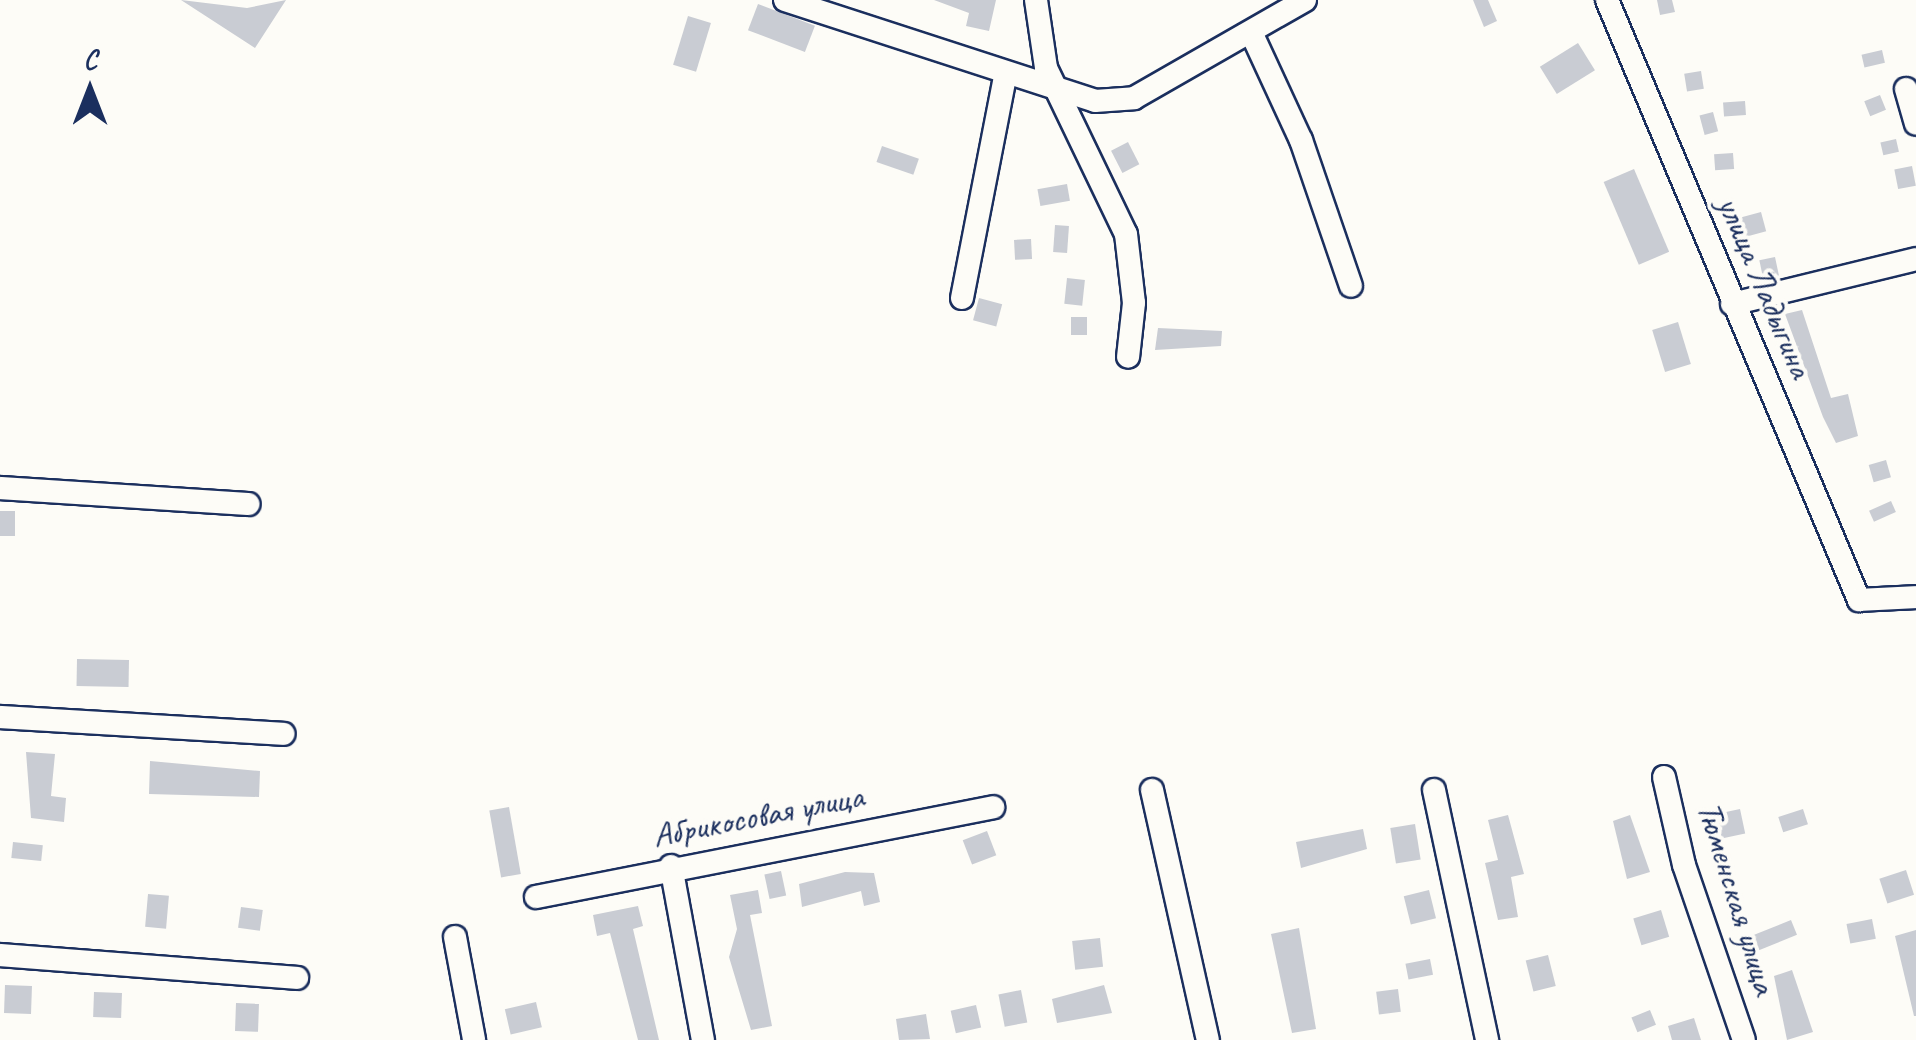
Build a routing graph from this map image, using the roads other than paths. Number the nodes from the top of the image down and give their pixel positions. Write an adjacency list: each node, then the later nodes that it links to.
1 (785, 0): 6 (street)
2 (1036, 0): 8 (street)
3 (1306, 0): 5 (street)
4 (1606, 0): 13 (street, улица Ладыгина)
5 (1251, 32): 8 (street); 11 (street)
6 (1005, 77): 8 (street); 12 (street)
7 (1906, 90): 9 (street)
8 (1056, 92): 14 (street)
9 (1916, 124)
10 (1916, 259): 13 (street)
11 (1350, 286)
12 (962, 298)
13 (1732, 304): 17 (street, улица Ладыгина)
14 (1128, 357)
15 (0, 488): 16 (street)
16 (248, 504)
17 (1916, 597)
18 (0, 717): 19 (street)
19 (283, 734)
20 (1664, 777): 33 (street, Тюменская улица)
21 (1152, 790): 31 (street)
22 (1434, 790): 32 (street)
23 (993, 808): 24 (street, Абрикосовая улица)
24 (672, 866): 25 (street, Абрикосовая улица); 30 (street)
25 (536, 897)
26 (455, 936): 29 (street)
27 (0, 954): 28 (street)
28 (298, 978)
29 (474, 1040)
30 (704, 1040)
31 (1208, 1040)
32 (1487, 1040)
33 (1744, 1040)

